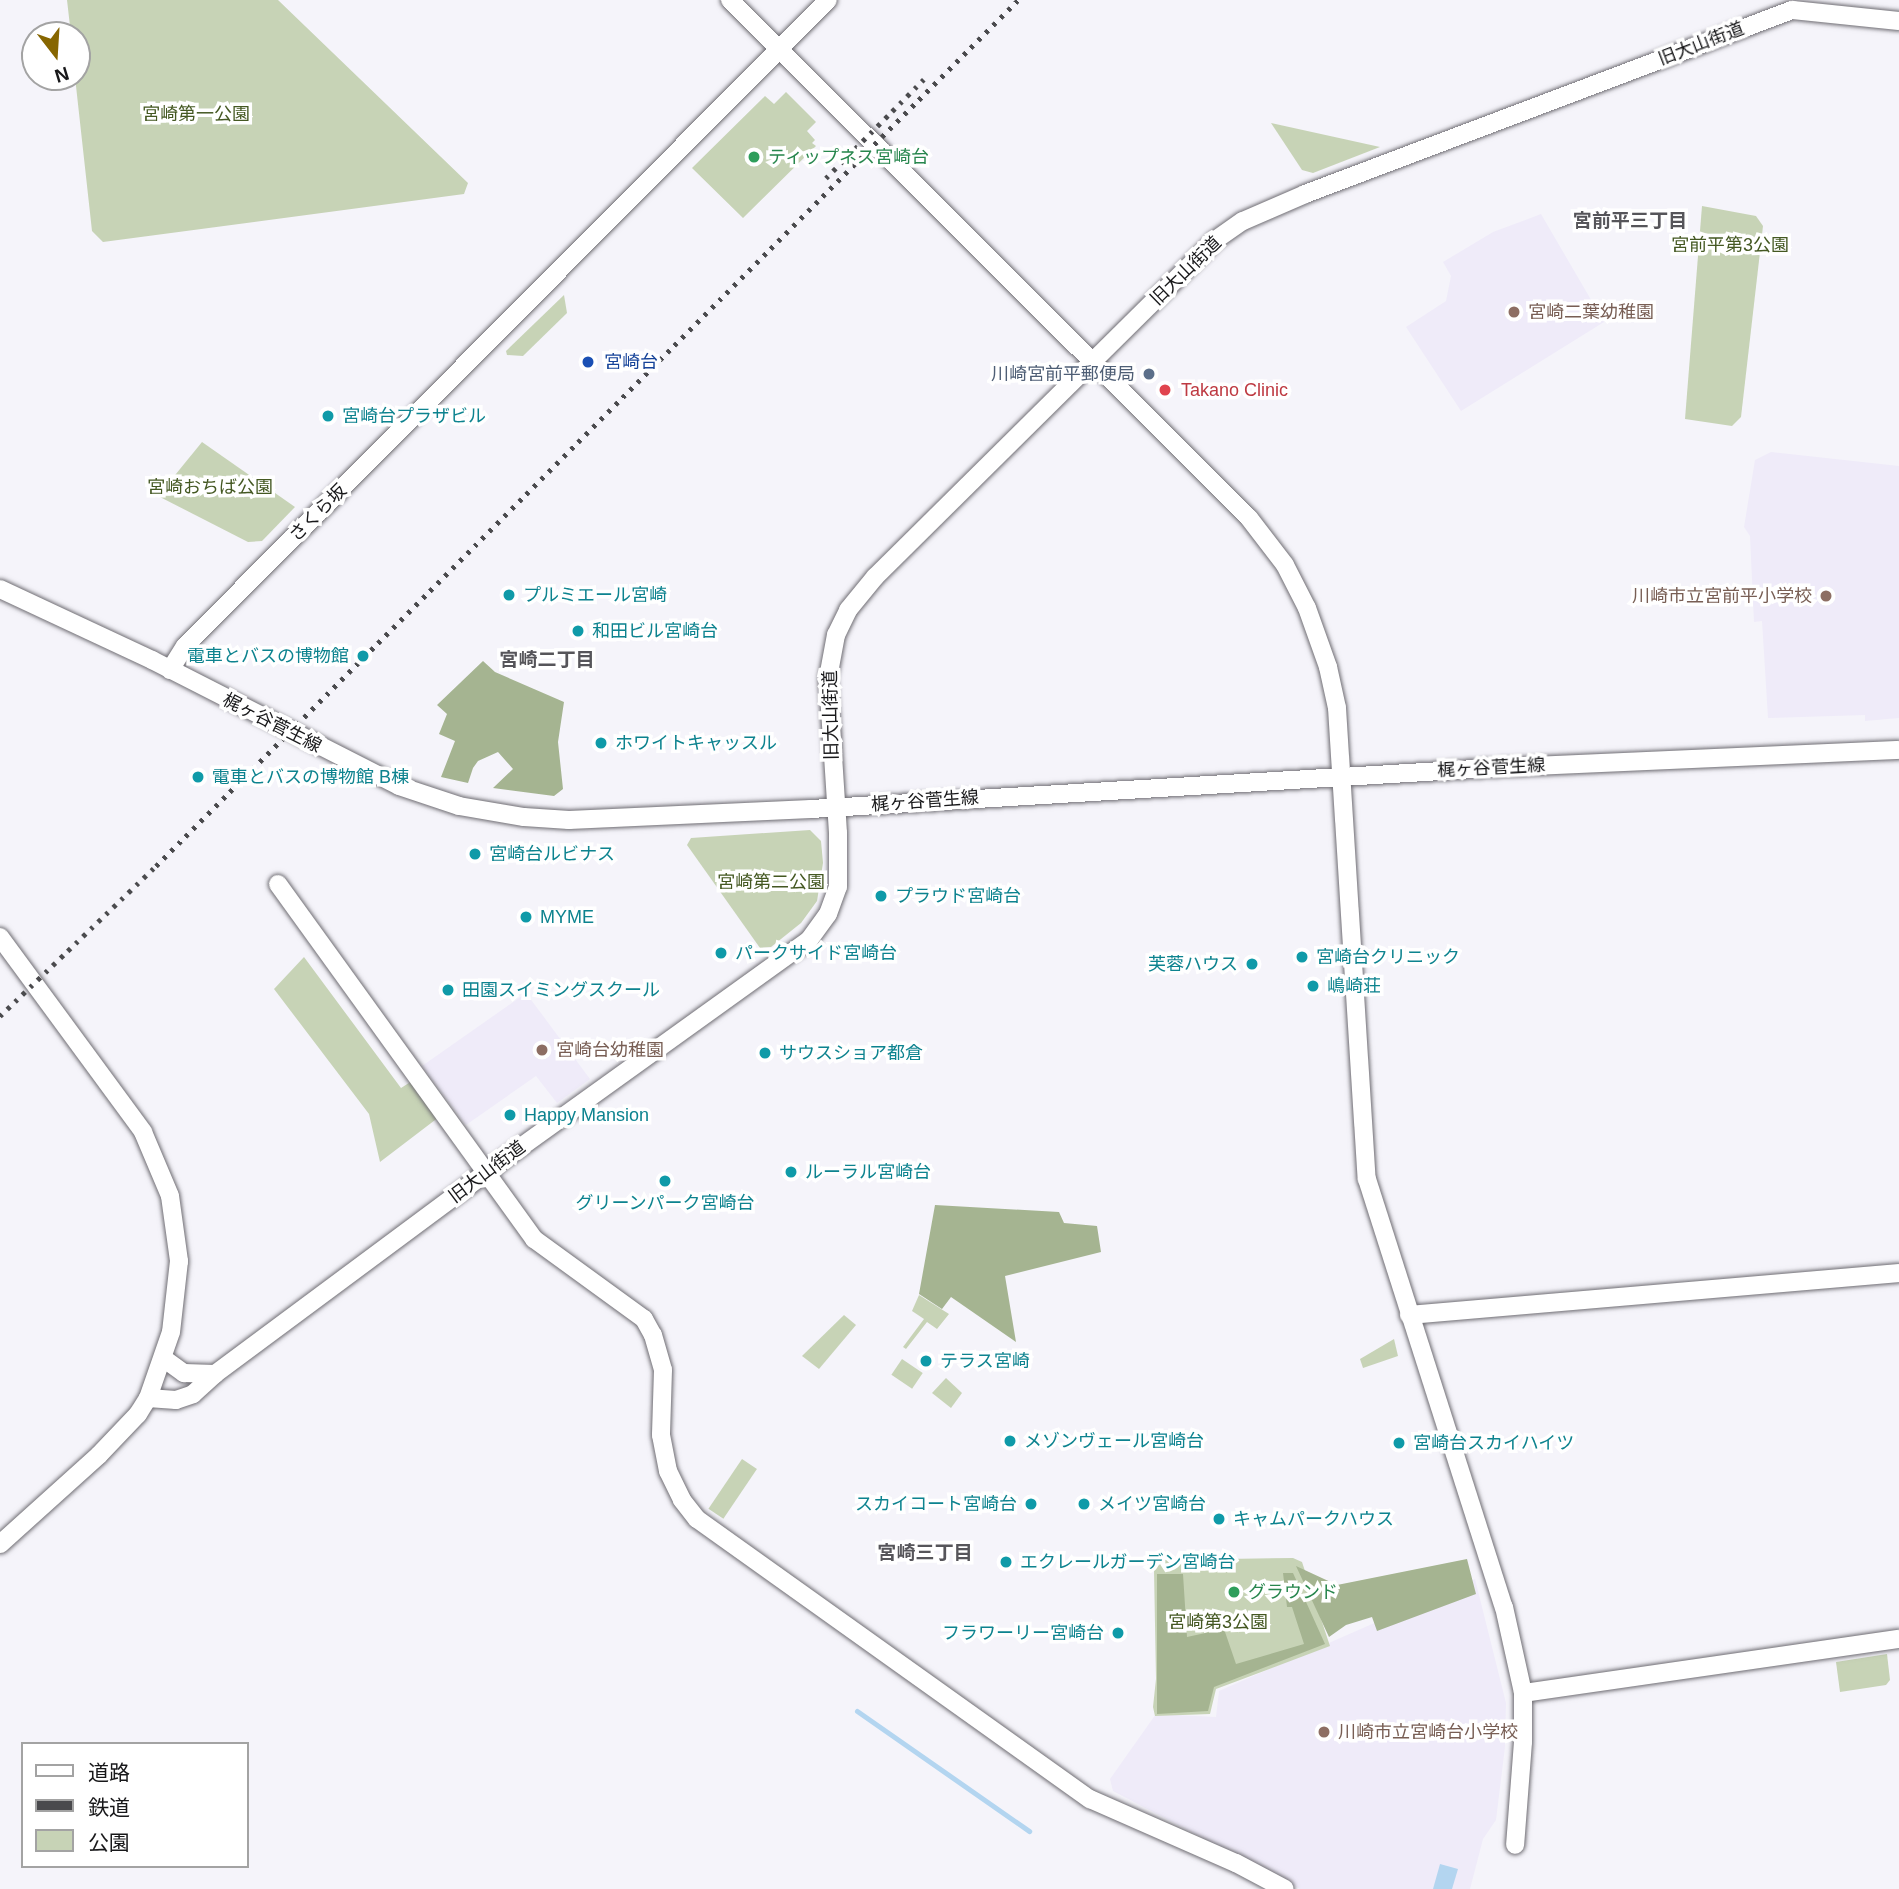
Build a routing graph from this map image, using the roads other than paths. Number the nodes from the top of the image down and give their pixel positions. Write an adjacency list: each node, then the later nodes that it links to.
1 (730, 0): 5 (street)
2 (828, 0): 5 (street, さくら坂)
3 (1795, 5): 4 (street, 旧大山街道); 6 (street, 旧大山街道)
4 (1899, 21)
5 (780, 48): 6 (street); 8 (street, さくら坂)
6 (1094, 363): 10 (street); 11 (street, 旧大山街道)
7 (0, 589): 8 (street, 梶ヶ谷菅生線)
8 (170, 670): 11 (street, 梶ヶ谷菅生線)
9 (1899, 750): 10 (street, 梶ヶ谷菅生線)
10 (1342, 777): 11 (street, 梶ヶ谷菅生線); 16 (street)
11 (836, 807): 14 (street, 旧大山街道)
12 (278, 884): 14 (street)
13 (0, 937): 17 (street)
14 (487, 1172): 18 (street, 旧大山街道); 24 (street)
15 (1899, 1273): 16 (street)
16 (1409, 1315): 22 (street)
17 (163, 1359): 18 (street); 19 (street)
18 (215, 1374): 19 (street, 旧大山街道)
19 (148, 1398): 20 (street)
20 (0, 1544)
21 (1899, 1639): 22 (street)
22 (1523, 1693): 23 (street)
23 (1515, 1845)
24 (1284, 1889)

